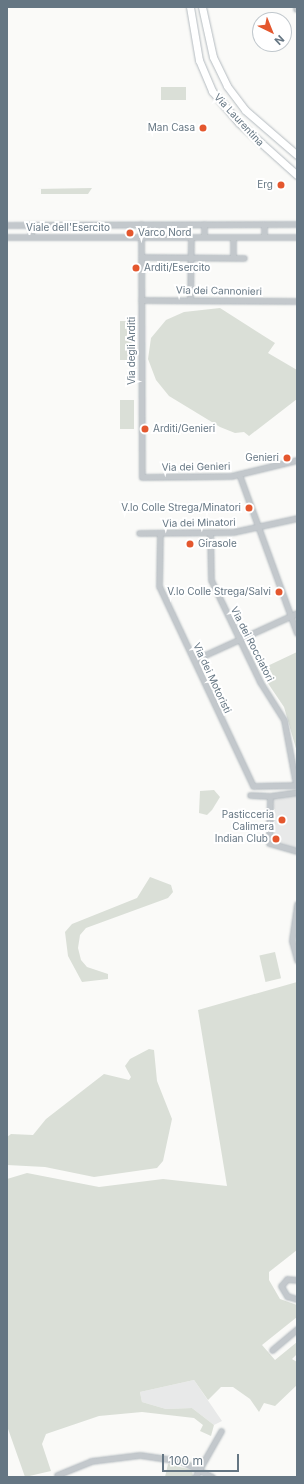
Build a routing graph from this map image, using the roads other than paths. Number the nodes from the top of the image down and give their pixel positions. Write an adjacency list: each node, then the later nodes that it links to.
1 (190, 7): 4 (main road, Via Laurentina)
2 (202, 7): 3 (main road, Via Laurentina)
3 (297, 155)
4 (297, 175)
5 (31, 224): 6 (street, Viale dell'Esercito); 10 (street, Viale dell'Esercito); 12 (street)
6 (141, 224): 7 (street, Viale dell'Esercito); 18 (street, Via degli Arditi)
7 (204, 224): 8 (street, Viale dell'Esercito); 14 (street)
8 (264, 224): 9 (street, Viale dell'Esercito); 16 (street)
9 (297, 224)
10 (7, 225)
11 (7, 237): 12 (street, Viale dell'Esercito)
12 (31, 237): 18 (street, Viale dell'Esercito)
13 (191, 237): 14 (street, Viale dell'Esercito); 18 (street, Viale dell'Esercito); 20 (street)
14 (204, 237): 15 (street, Viale dell'Esercito)
15 (233, 237): 16 (street, Viale dell'Esercito); 21 (street)
16 (264, 237): 17 (street, Viale dell'Esercito)
17 (297, 237)
18 (141, 238): 19 (street, Via degli Arditi)
19 (141, 257): 20 (street); 23 (street, Via degli Arditi)
20 (191, 257): 21 (street); 24 (street)
21 (233, 258): 22 (street)
22 (244, 258)
23 (141, 300): 24 (street, Via dei Cannonieri); 28 (street, Via degli Arditi)
24 (190, 300): 25 (street, Via dei Cannonieri)
25 (297, 301)
26 (297, 460): 27 (street, Via dei Genieri)
27 (239, 474): 28 (street, Via dei Genieri); 30 (street)
28 (142, 477)
29 (297, 518): 30 (street, Via dei Minatori)
30 (259, 526): 31 (street, Via dei Minatori); 35 (street)
31 (210, 532): 33 (street, Via dei Minatori); 37 (street, Via dei Rocciatori)
32 (139, 533): 33 (street, Via dei Minatori)
33 (160, 533): 38 (street, Via dei Motoristi)
34 (297, 613): 35 (street)
35 (291, 616): 36 (street); 37 (street)
36 (297, 633)
37 (239, 640): 38 (street); 39 (street, Via dei Rocciatori)
38 (194, 660): 39 (street, Via dei Motoristi)
39 (297, 784)
40 (297, 792): 42 (street)
41 (250, 795): 42 (street)
42 (270, 796): 43 (street)
43 (297, 851)
44 (297, 904): 45 (street)
45 (297, 960)
46 (297, 1280): 47 (street)
47 (297, 1299)
48 (297, 1329): 49 (street)
49 (272, 1350)
50 (221, 1431): 51 (street)
51 (200, 1468): 52 (street); 53 (street); 54 (street)
52 (57, 1475)
53 (195, 1477)
54 (212, 1477)

